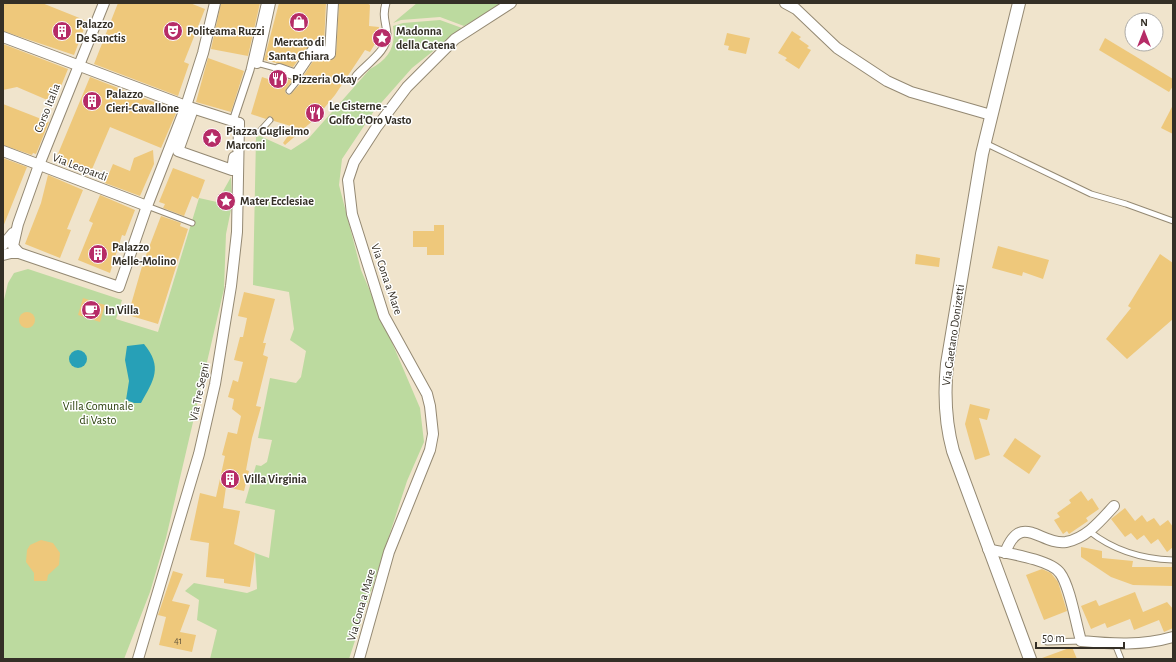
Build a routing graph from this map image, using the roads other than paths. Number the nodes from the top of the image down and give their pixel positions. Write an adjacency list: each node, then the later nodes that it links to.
1 (104, 3): 12 (street, Corso Italia)
2 (215, 3): 17 (street)
3 (265, 3): 20 (street)
4 (270, 3): 11 (street)
5 (333, 3): 14 (street)
6 (386, 3): 15 (street)
7 (511, 3): 43 (street, Via Cona a Mare)
8 (785, 3): 18 (street)
9 (1019, 3): 18 (street, Via Gaetano Donizetti)
10 (3, 37): 12 (street)
11 (257, 63): 13 (lane)
12 (78, 66): 17 (street); 24 (street, Corso Italia)
13 (279, 69): 14 (street)
14 (296, 75): 16 (lane)
15 (356, 76)
16 (290, 91)
17 (190, 108): 20 (street); 20 (street); 25 (street)
18 (991, 115): 22 (street, Via Gaetano Donizetti)
19 (270, 120): 21 (lane)
20 (236, 122): 42 (street, Via Tre Segni)
21 (260, 131)
22 (985, 143): 26 (lane); 33 (street, Via Gaetano Donizetti)
23 (3, 151): 24 (street, Via Leopardi)
24 (39, 165): 25 (street, Via Leopardi); 28 (street, Corso Italia)
25 (147, 206): 27 (lane); 29 (street)
26 (1173, 221)
27 (192, 223)
28 (9, 241): 29 (street)
29 (19, 253): 30 (street)
30 (3, 255)
31 (1114, 506): 32 (street)
32 (1089, 531): 34 (street); 36 (lane)
33 (988, 549): 34 (street); 44 (street, Via Gaetano Donizetti)
34 (1005, 553): 39 (street)
35 (1173, 556): 36 (lane)
36 (1166, 560): 37 (lane)
37 (1173, 560)
38 (1173, 637): 41 (street)
39 (1081, 641): 40 (lane); 41 (street)
40 (1047, 642)
41 (1115, 644): 45 (lane)
42 (138, 659)
43 (359, 659)
44 (1030, 659)
45 (1121, 659)

